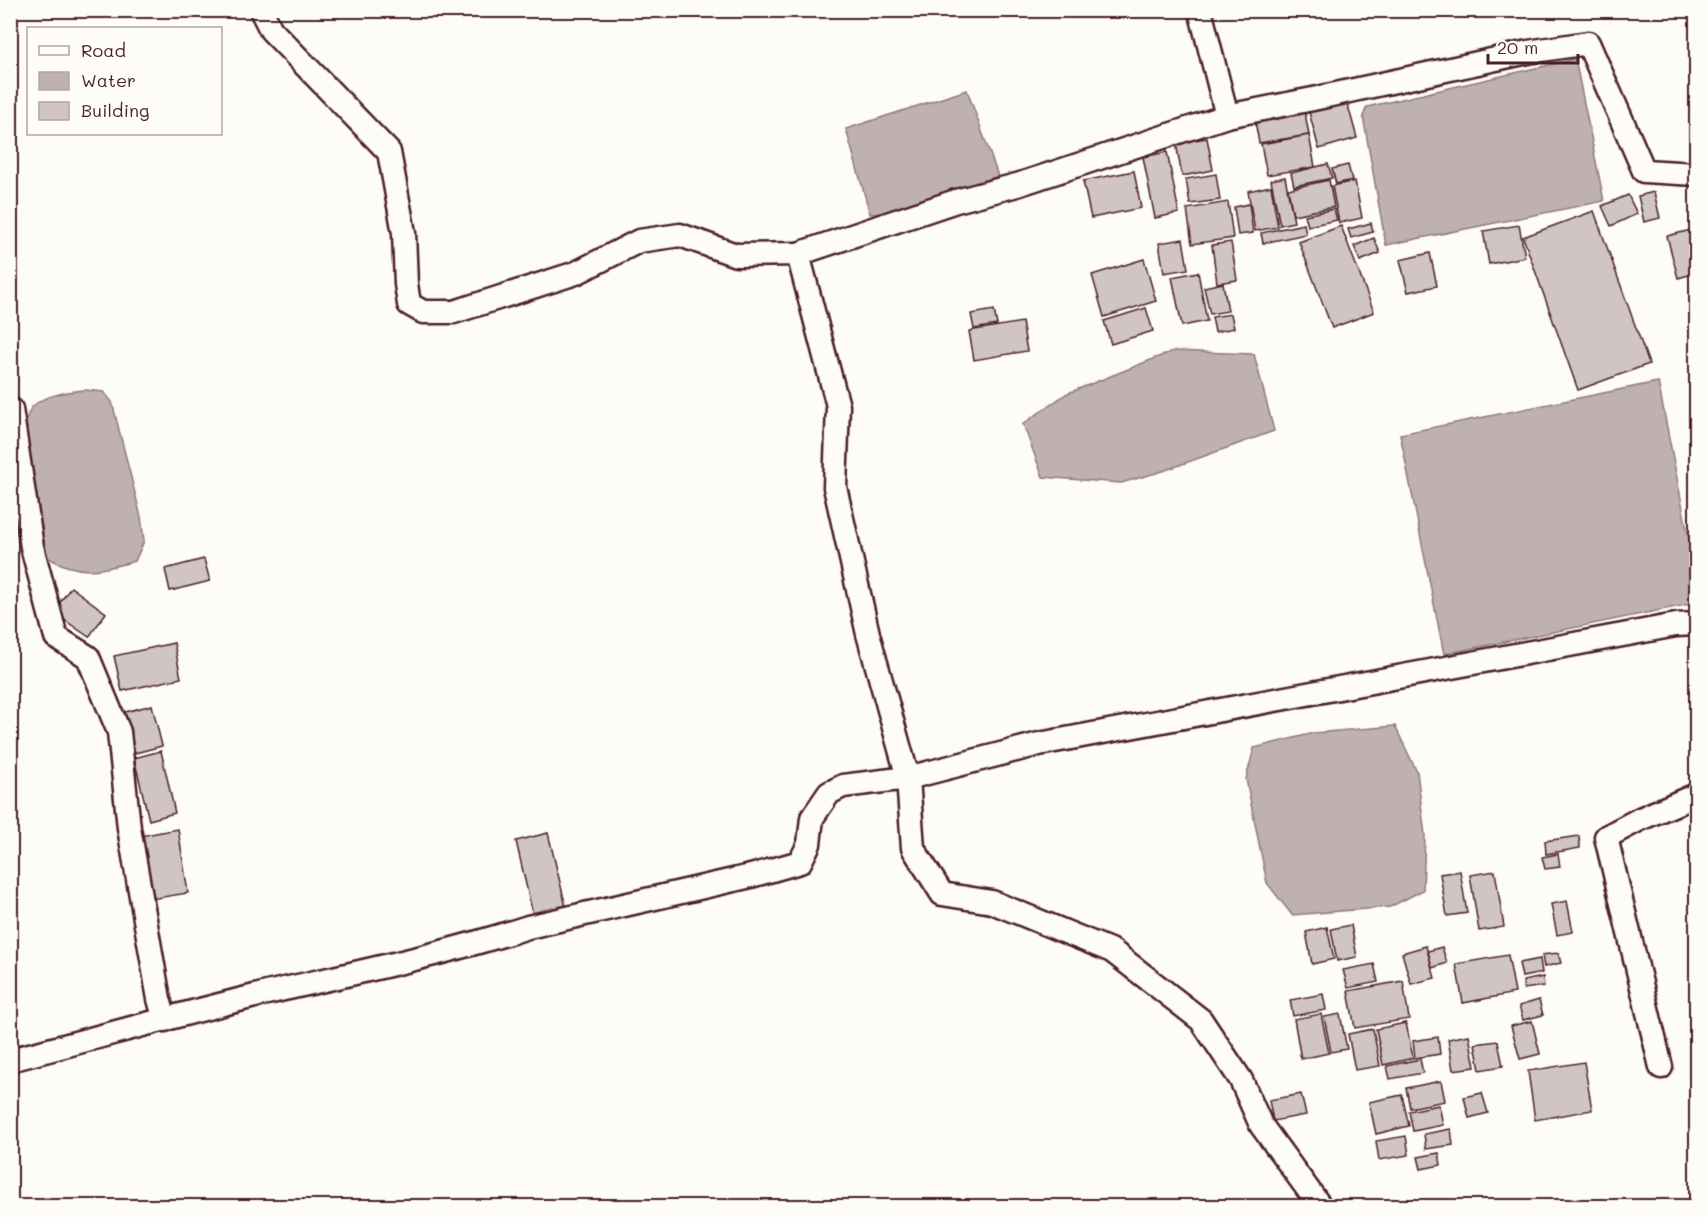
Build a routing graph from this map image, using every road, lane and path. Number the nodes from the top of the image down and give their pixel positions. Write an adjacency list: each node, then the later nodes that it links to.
1 (261, 10): 5 (street)
2 (1200, 10): 3 (street)
3 (1227, 116): 4 (street); 5 (street)
4 (1696, 174)
5 (798, 254): 8 (street)
6 (11, 409): 10 (street)
7 (1696, 624): 8 (street)
8 (908, 777): 10 (street); 13 (street)
9 (1696, 795): 12 (street)
10 (165, 1020): 11 (street)
11 (10, 1060)
12 (1661, 1067)
13 (1320, 1206)

